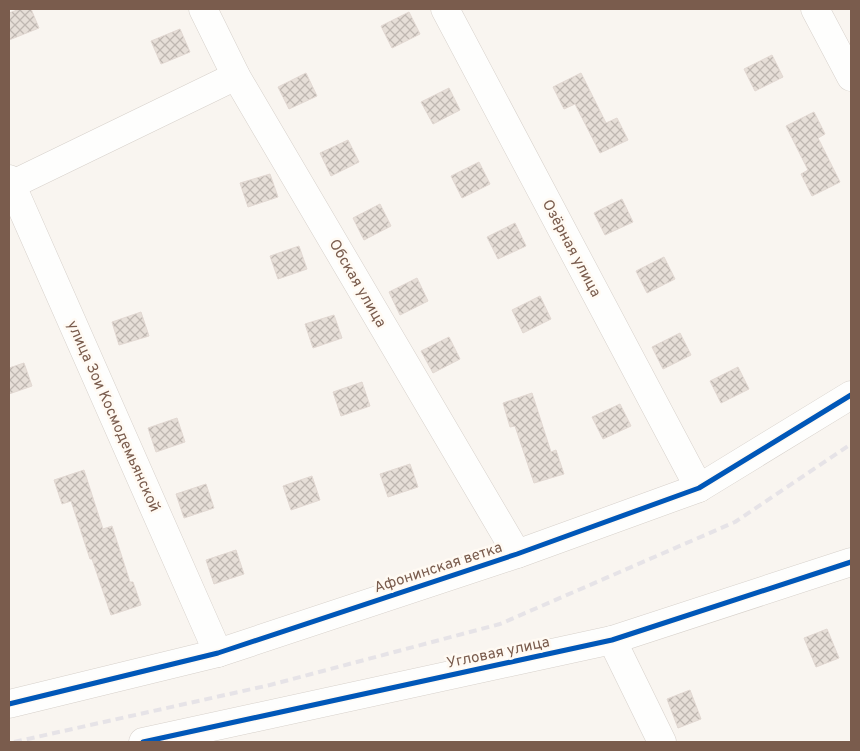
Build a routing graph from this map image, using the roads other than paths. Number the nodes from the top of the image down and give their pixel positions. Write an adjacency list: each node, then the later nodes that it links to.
1 (203, 9): 4 (street, Обская улица)
2 (445, 9): 8 (street, Озёрная улица)
3 (815, 9): 5 (street)
4 (236, 76): 6 (street); 9 (street, Обская улица)
5 (851, 77)
6 (10, 183): 12 (street, улица Зои Космодемьянской)
7 (851, 395): 8 (street, Афонинская ветка)
8 (698, 488): 9 (street, Афонинская ветка)
9 (517, 554): 12 (street, Афонинская ветка)
10 (851, 562): 11 (street, Угловая улица)
11 (612, 640): 14 (street, Угловая улица); 15 (street)
12 (218, 653): 13 (street, Афонинская ветка)
13 (9, 704)
14 (142, 742)
15 (662, 742)

